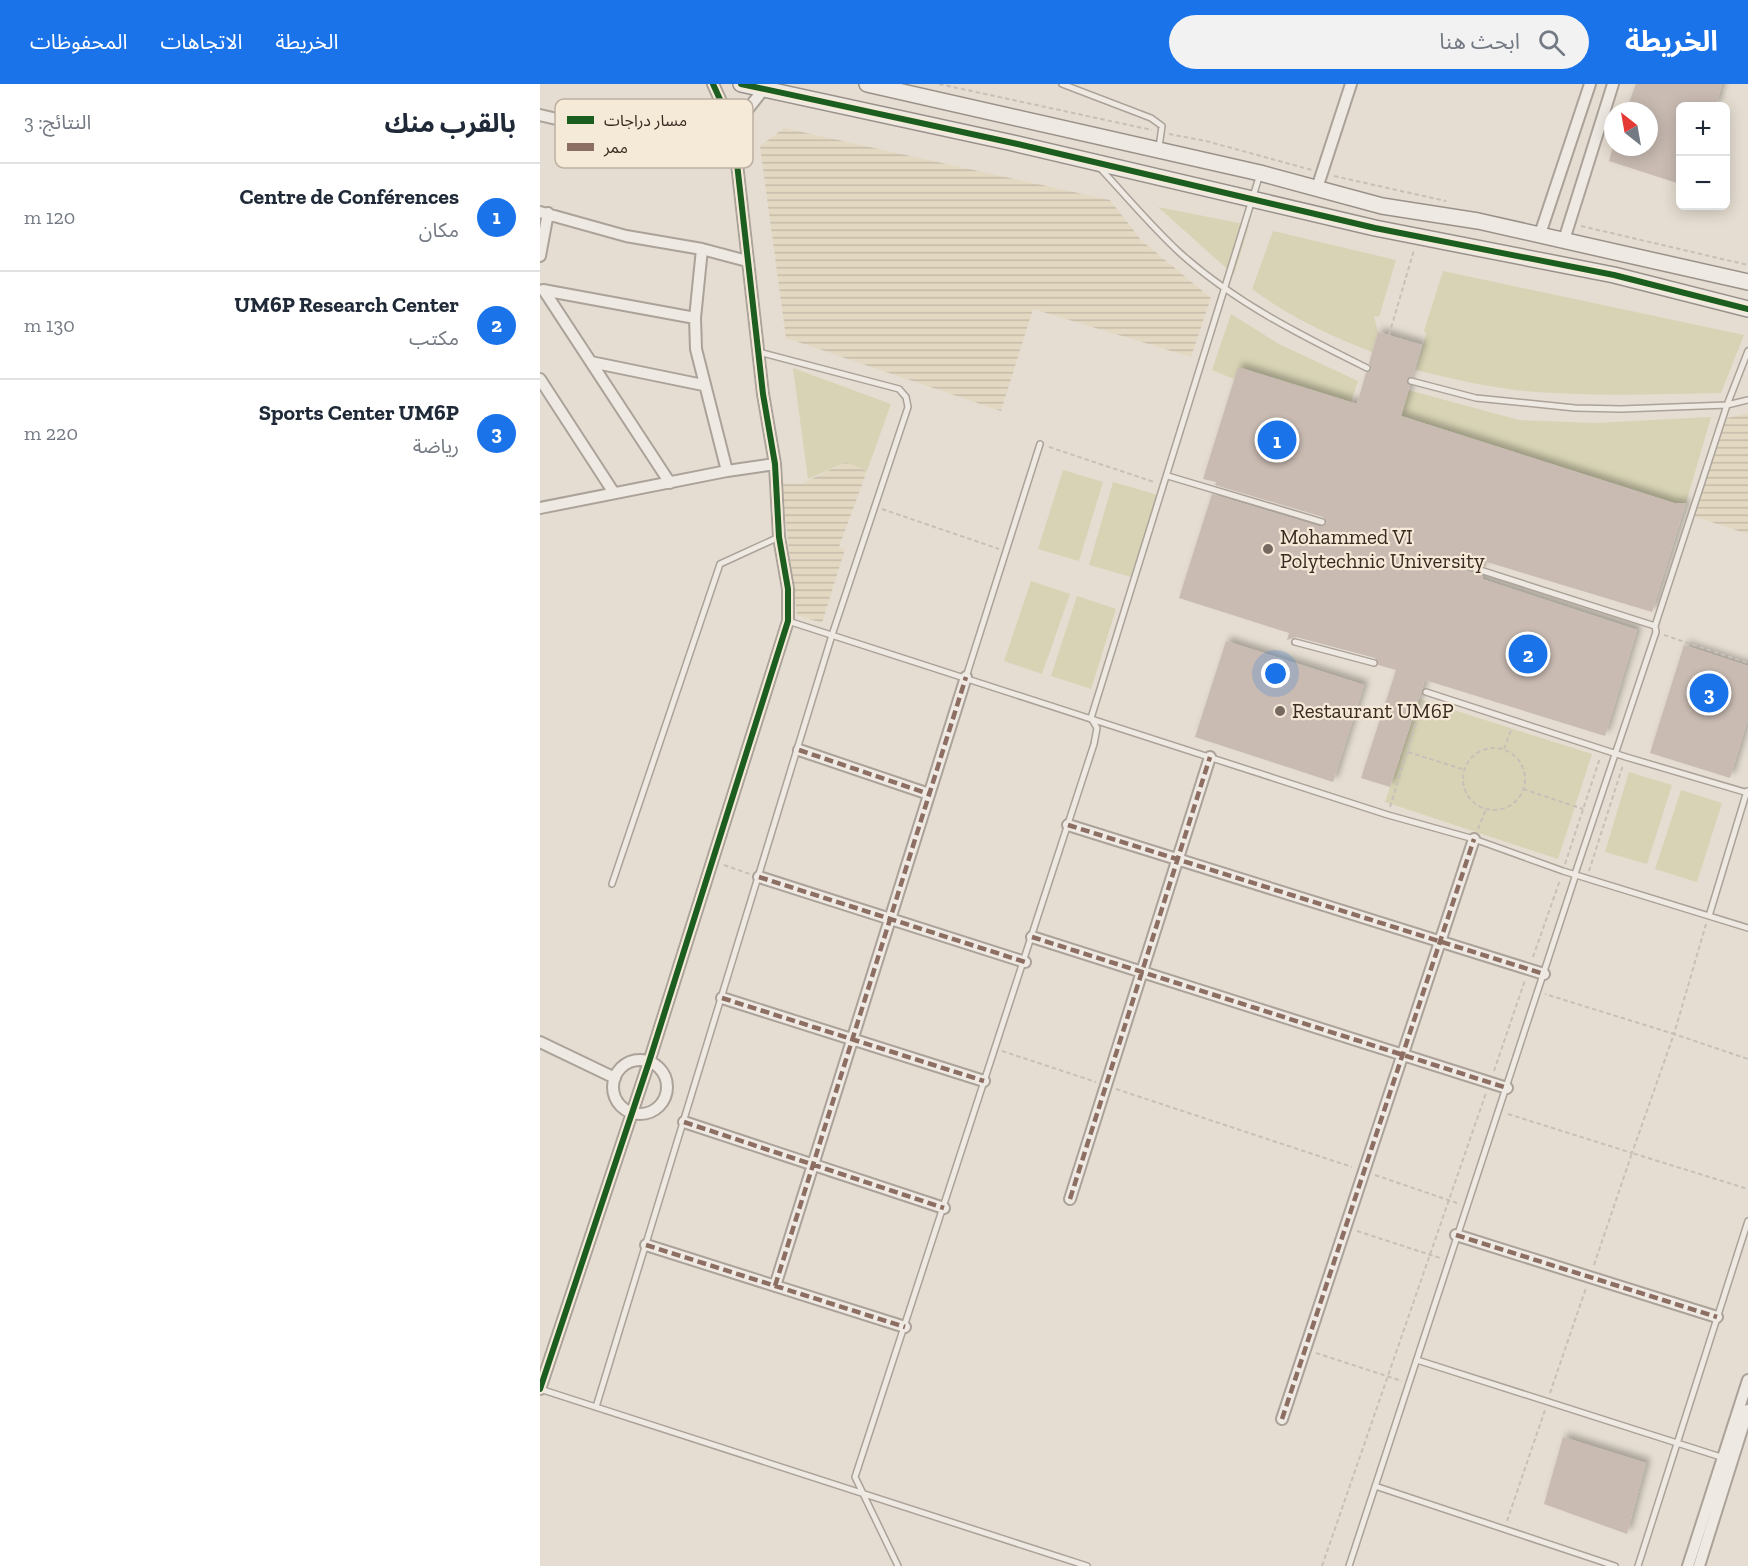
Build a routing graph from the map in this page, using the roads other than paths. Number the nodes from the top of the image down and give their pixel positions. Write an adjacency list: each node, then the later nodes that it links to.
1 (713, 84): 9 (street)
2 (741, 84): 8 (street)
3 (867, 84): 13 (street)
4 (1062, 84): 13 (lane)
5 (1351, 84): 17 (street)
6 (1590, 84): 20 (street)
7 (1613, 84): 21 (street)
8 (763, 90): 10 (street); 14 (street)
9 (720, 99)
10 (753, 103)
11 (540, 115): 12 (street)
12 (555, 118)
13 (1159, 150): 16 (street)
14 (1097, 165): 18 (street); 26 (lane)
15 (739, 168): 24 (street)
16 (1260, 172): 17 (street); 18 (lane)
17 (1320, 180): 20 (street)
18 (1252, 199): 26 (lane); 28 (street)
19 (544, 213): 22 (street); 23 (street)
20 (1540, 234): 21 (street)
21 (1564, 240): 25 (street)
22 (702, 249): 24 (street); 29 (street)
23 (540, 256)
24 (747, 261): 31 (street)
25 (1748, 282)
26 (1225, 288): 33 (lane); 42 (lane)
27 (542, 290): 29 (street); 32 (street)
28 (1748, 309)
29 (695, 318): 36 (street)
30 (1748, 351): 38 (lane)
31 (759, 352): 40 (street); 51 (lane)
32 (591, 362): 36 (street); 43 (street)
33 (1367, 368)
34 (540, 379): 44 (street)
35 (1411, 381): 38 (lane)
36 (703, 385): 41 (street)
37 (1748, 400): 38 (lane)
38 (1727, 405): 50 (lane)
39 (1040, 444): 54 (lane)
40 (775, 465): 41 (street); 47 (street)
41 (727, 471): 43 (street)
42 (1168, 476): 46 (lane); 56 (lane)
43 (670, 483): 44 (street)
44 (614, 493): 45 (street)
45 (540, 508)
46 (1322, 522)
47 (779, 537): 49 (street); 67 (lane)
48 (1455, 562): 50 (lane)
49 (788, 621): 51 (lane); 80 (street)
50 (1656, 629): 58 (lane)
51 (832, 635): 54 (lane); 57 (lane)
52 (1295, 642): 53 (lane)
53 (1374, 663)
54 (966, 677): 56 (lane); 61 (street)
55 (1426, 692): 58 (lane)
56 (1091, 718): 59 (lane); 62 (lane)
57 (799, 750): 61 (street); 66 (lane)
58 (1615, 753): 60 (lane); 65 (lane)
59 (1210, 757): 63 (lane); 64 (street)
60 (1748, 792): 68 (lane)
61 (929, 794): 69 (street)
62 (1068, 825): 64 (street); 71 (lane)
63 (1474, 838): 65 (lane); 72 (street)
64 (1177, 860): 72 (street); 74 (street)
65 (1576, 874): 68 (lane); 75 (lane)
66 (759, 877): 69 (street); 76 (lane)
67 (612, 884)
68 (1709, 916): 70 (lane)
69 (890, 919): 73 (street); 77 (street)
70 (1748, 928)
71 (1032, 937): 73 (lane); 74 (street)
72 (1440, 942): 75 (street); 79 (street)
73 (1025, 962): 82 (lane)
74 (1142, 972): 79 (street); 87 (street)
75 (1544, 974): 83 (lane)
76 (722, 998): 77 (street); 85 (lane)
77 (852, 1040): 82 (street); 86 (street)
78 (540, 1042): 81 (street)
79 (1403, 1055): 83 (street); 100 (street)
80 (649, 1062): 81 (street); 84 (street); 84 (street)
81 (615, 1078): 84 (street)
82 (984, 1081): 88 (lane)
83 (1507, 1088): 90 (lane)
84 (632, 1113): 97 (street)
85 (684, 1122): 86 (street); 91 (lane)
86 (813, 1165): 88 (street); 92 (street)
87 (1070, 1199)
88 (944, 1209): 94 (lane)
89 (1748, 1221): 93 (lane)
90 (1456, 1235): 93 (street); 95 (lane)
91 (646, 1245): 92 (street); 98 (lane)
92 (775, 1286): 94 (street)
93 (1717, 1317): 101 (lane)
94 (905, 1327): 104 (lane)
95 (1417, 1360): 101 (lane); 103 (lane)
96 (1748, 1380): 102 (street)
97 (540, 1389): 98 (lane)
98 (596, 1407): 104 (lane)
99 (1748, 1410): 102 (street)
100 (1282, 1419)
101 (1677, 1443): 102 (lane); 109 (lane)
102 (1728, 1459): 110 (street); 111 (street)
103 (1375, 1486): 107 (lane); 108 (lane)
104 (863, 1493): 105 (lane); 106 (lane)
105 (898, 1566)
106 (1086, 1566)
107 (1349, 1566)
108 (1615, 1566)
109 (1638, 1566)
110 (1688, 1566)
111 (1699, 1566)

